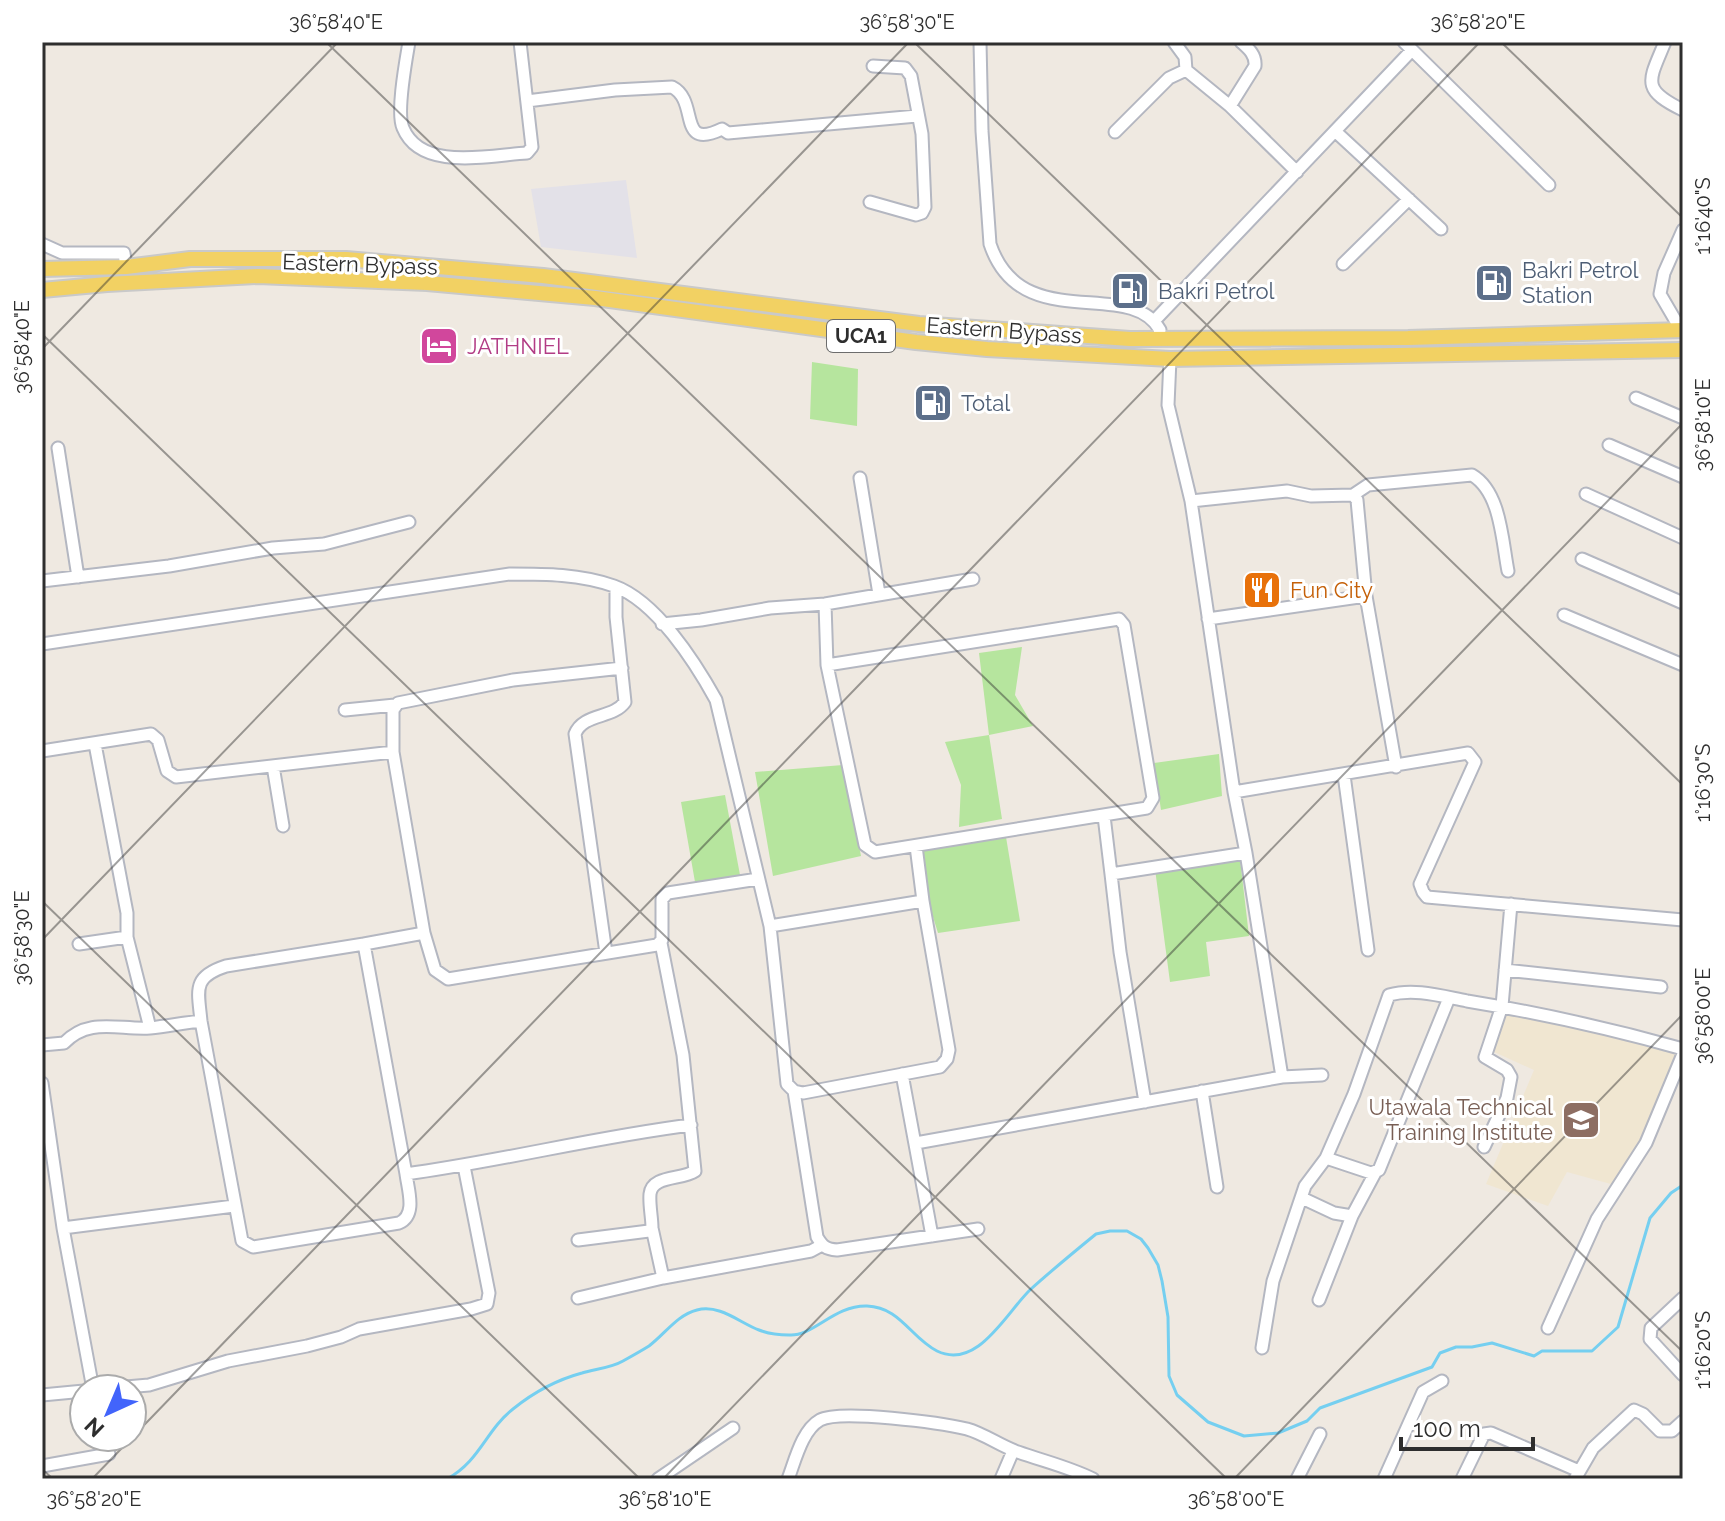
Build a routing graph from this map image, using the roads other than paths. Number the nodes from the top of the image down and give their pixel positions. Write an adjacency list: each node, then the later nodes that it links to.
1 (409, 42): 10 (street)
2 (520, 42): 10 (street)
3 (980, 42): 27 (street)
4 (1174, 42): 9 (street)
5 (1241, 42): 11 (street)
6 (1665, 42): 12 (street)
7 (1408, 46): 15 (street); 17 (street)
8 (873, 66): 13 (street)
9 (1186, 70): 11 (street); 14 (street)
10 (527, 101): 13 (street)
11 (1230, 106): 16 (street)
12 (1683, 110)
13 (917, 116): 19 (street)
14 (1115, 132)
15 (1336, 132): 16 (street); 18 (street)
16 (1297, 172): 27 (street)
17 (1549, 185)
18 (1409, 199): 20 (street); 23 (street)
19 (870, 202)
20 (1441, 229)
21 (1683, 230): 28 (street)
22 (42, 244): 24 (street)
23 (1343, 264)
24 (126, 267): 25 (main road, Eastern Bypass / UCA1); 30 (main road, Eastern Bypass / UCA1)
25 (42, 269)
26 (42, 290): 33 (main road, Eastern Bypass / UCA1)
27 (1155, 320): 30 (street)
28 (1682, 330): 29 (main road, Eastern Bypass / UCA1)
29 (1649, 332): 30 (main road, Eastern Bypass / UCA1); 32 (main road)
30 (1158, 339)
31 (1683, 350): 32 (main road, Eastern Bypass / UCA1)
32 (1650, 351): 33 (main road, Eastern Bypass / UCA1)
33 (1170, 359): 42 (street)
34 (1636, 398): 35 (street)
35 (1683, 418)
36 (1609, 445): 38 (street)
37 (58, 448): 47 (street)
38 (1683, 477)
39 (860, 478): 51 (street)
40 (1586, 494): 44 (street)
41 (1353, 495): 42 (street); 46 (street); 52 (street)
42 (1191, 501): 56 (street)
43 (409, 522): 47 (street)
44 (1683, 538)
45 (1582, 559): 53 (street)
46 (1508, 571)
47 (78, 577): 49 (street)
48 (973, 579): 51 (street)
49 (42, 581)
50 (616, 587): 57 (street); 58 (street); 61 (street)
51 (879, 594): 54 (street)
52 (1366, 596): 56 (street); 68 (street)
53 (1683, 603)
54 (825, 604): 57 (street); 59 (street)
55 (1564, 615): 60 (street)
56 (1208, 619): 70 (street)
57 (662, 624): 76 (street)
58 (42, 644)
59 (827, 665): 71 (street); 73 (street)
60 (1683, 665)
61 (622, 668): 62 (street); 87 (street)
62 (395, 705): 63 (street); 66 (street)
63 (345, 710)
64 (95, 744): 65 (street); 67 (street); 82 (street)
65 (42, 751)
66 (393, 752): 67 (street); 81 (street)
67 (273, 766): 72 (street)
68 (1396, 767): 69 (street); 78 (street)
69 (1344, 775): 70 (street); 86 (street)
70 (1234, 792): 74 (street)
71 (1104, 816): 73 (street); 75 (street)
72 (283, 826)
73 (916, 846): 77 (street)
74 (1246, 853): 75 (street); 98 (street)
75 (1111, 874): 102 (street)
76 (758, 879): 80 (street); 83 (street)
77 (923, 901): 80 (street); 96 (street)
78 (1511, 904): 79 (street); 88 (street)
79 (1683, 920)
80 (770, 926): 100 (street)
81 (424, 933): 85 (street); 87 (street)
82 (127, 937): 84 (street); 93 (street)
83 (661, 943): 87 (street); 103 (street)
84 (79, 944)
85 (364, 944): 92 (street); 109 (street)
86 (1368, 950)
87 (606, 953)
88 (1505, 970): 89 (street); 91 (street)
89 (1661, 987)
90 (1449, 998): 91 (street); 106 (street); 108 (street)
91 (1502, 1006): 95 (street); 105 (street)
92 (201, 1021): 93 (street); 112 (street)
93 (150, 1028): 94 (street)
94 (42, 1045)
95 (1683, 1051): 124 (street)
96 (902, 1074): 100 (street); 104 (street)
97 (1322, 1075): 98 (street)
98 (1282, 1077): 101 (street)
99 (42, 1083): 114 (street)
100 (794, 1091): 119 (street)
101 (1202, 1091): 102 (street); 110 (street)
102 (1145, 1102): 104 (street)
103 (691, 1125): 107 (street); 115 (street)
104 (916, 1143): 117 (street)
105 (1484, 1147)
106 (1326, 1158): 108 (street); 111 (street)
107 (464, 1166): 109 (street); 129 (street)
108 (1375, 1173): 113 (street)
109 (406, 1174): 112 (street)
110 (1217, 1187)
111 (1302, 1198): 113 (street); 125 (street)
112 (234, 1206): 114 (street)
113 (1352, 1216): 123 (street)
114 (63, 1228): 126 (street)
115 (652, 1228): 118 (street); 120 (street)
116 (978, 1229): 117 (street)
117 (932, 1236): 119 (street)
118 (578, 1240)
119 (822, 1245): 120 (street)
120 (663, 1278): 121 (street)
121 (578, 1298)
122 (1683, 1298): 127 (street)
123 (1319, 1300)
124 (1548, 1328)
125 (1262, 1348)
126 (90, 1373)
127 (1683, 1375)
128 (1442, 1381): 144 (street)
129 (148, 1385)
130 (68, 1393): 131 (street)
131 (42, 1395)
132 (1683, 1421): 138 (street)
133 (733, 1428): 139 (street)
134 (1320, 1434): 143 (street)
135 (1013, 1451): 140 (street); 141 (street); 142 (street)
136 (109, 1454): 137 (street)
137 (42, 1466)
138 (1577, 1475): 145 (street)
139 (658, 1479)
140 (788, 1479)
141 (1001, 1479)
142 (1093, 1479)
143 (1297, 1479)
144 (1384, 1479)
145 (1462, 1479)

